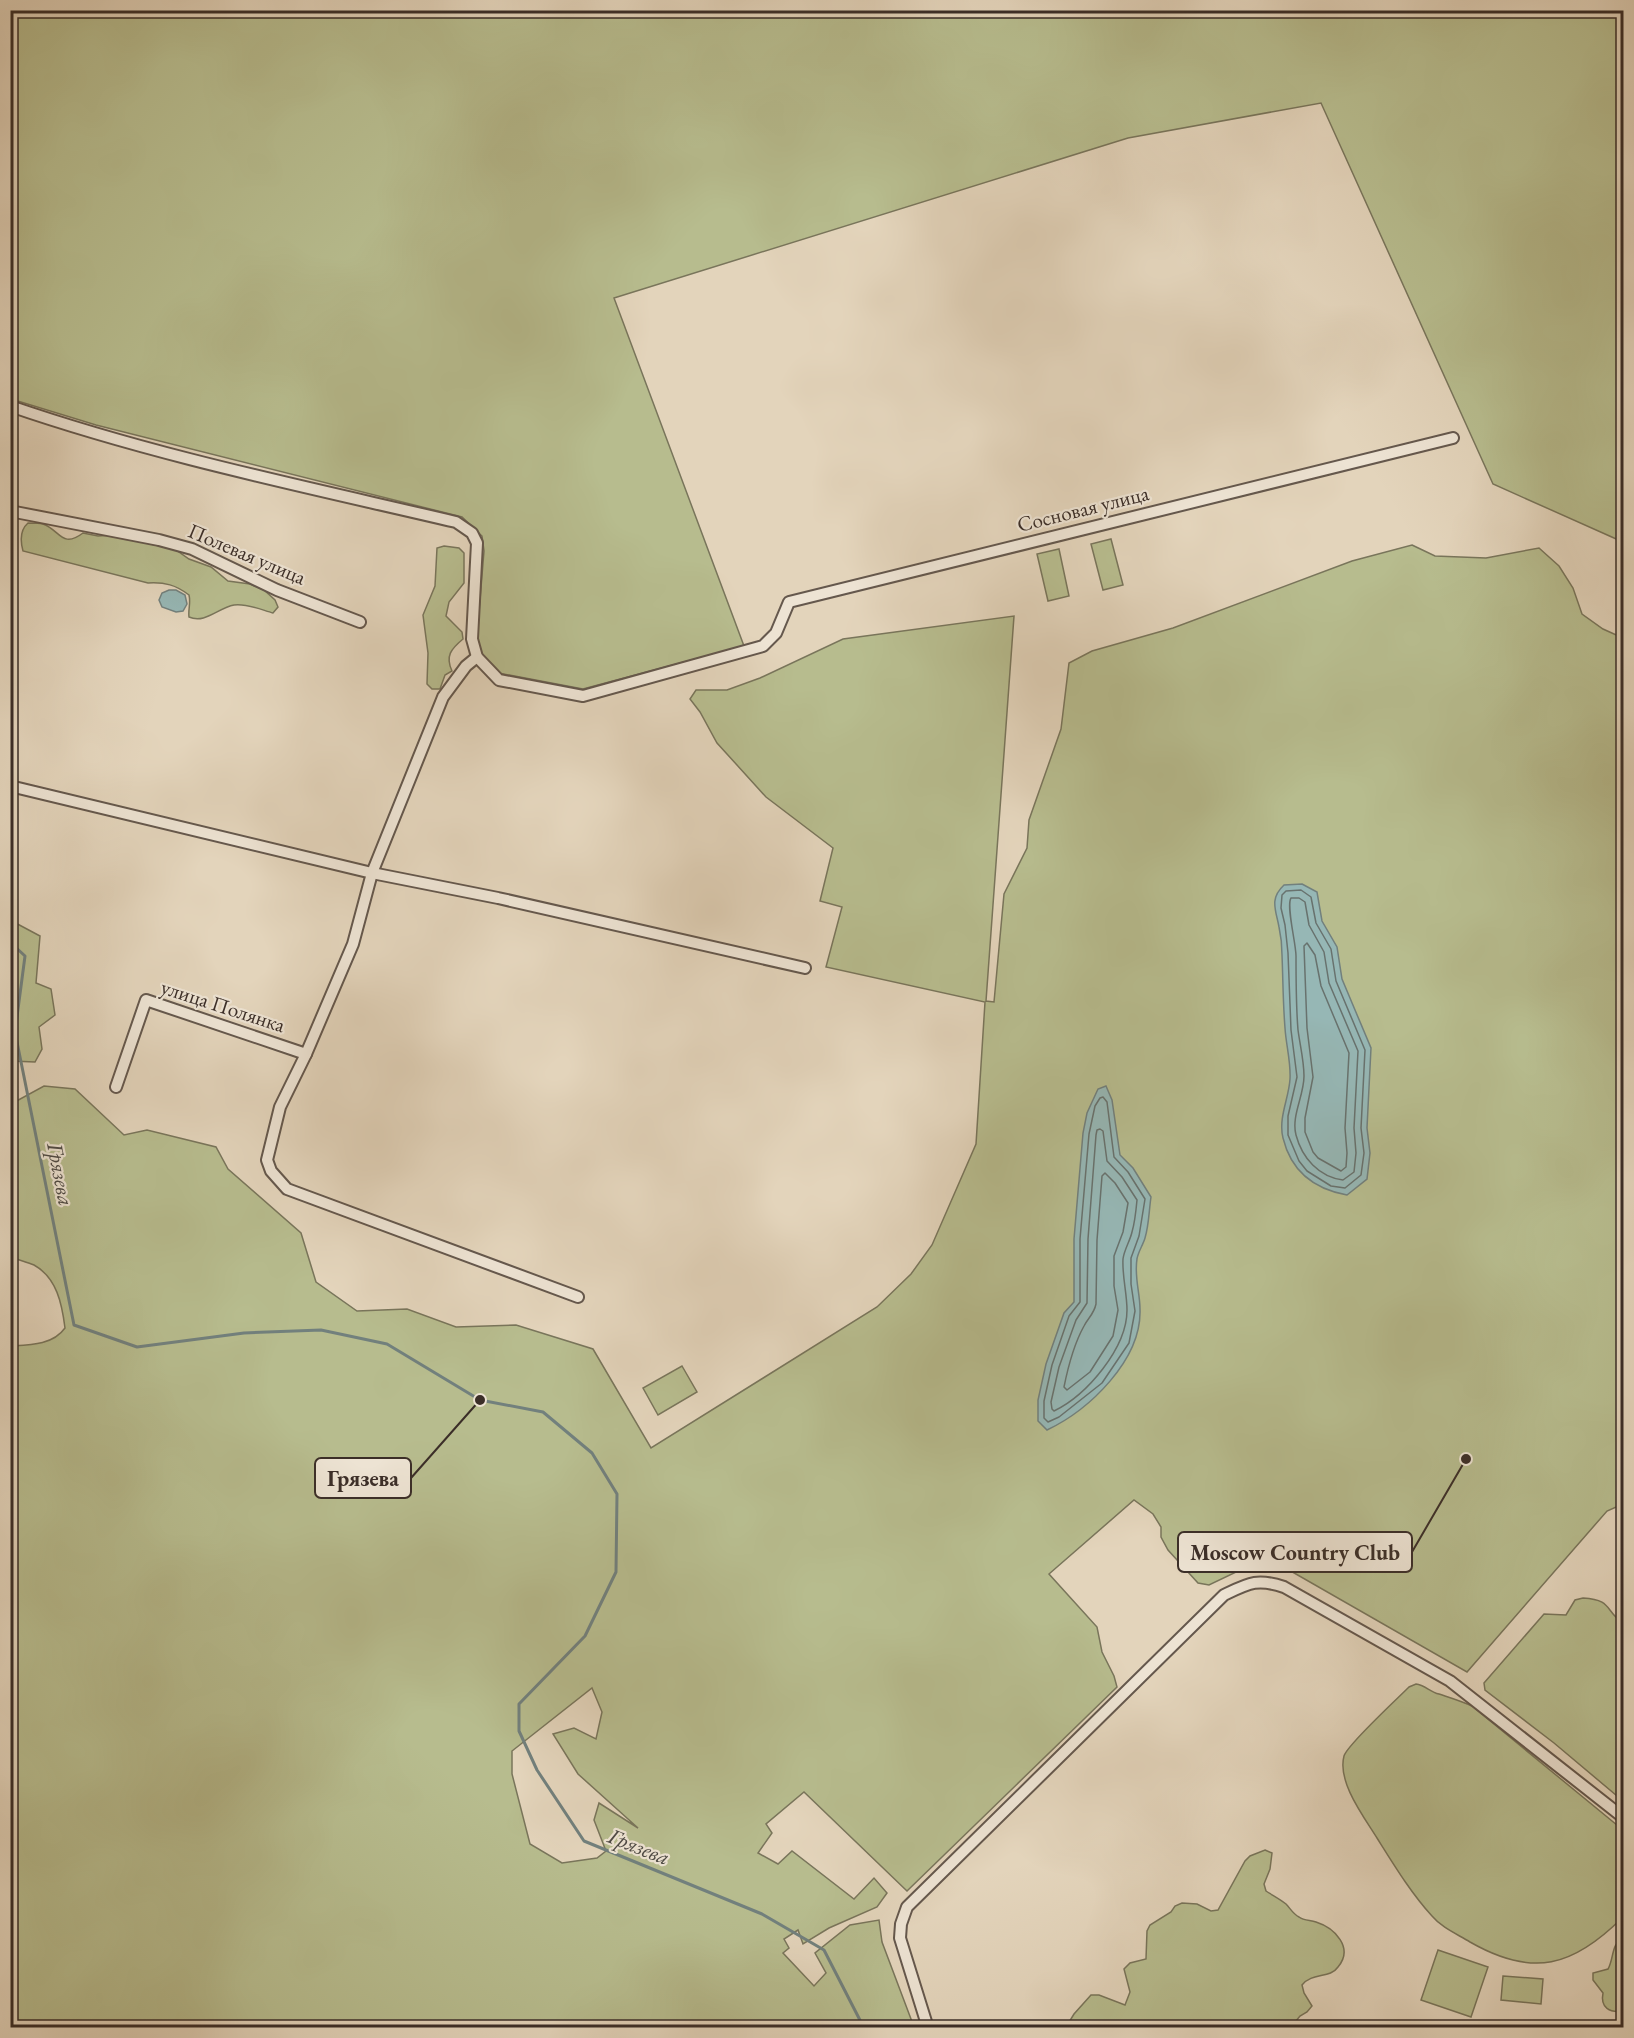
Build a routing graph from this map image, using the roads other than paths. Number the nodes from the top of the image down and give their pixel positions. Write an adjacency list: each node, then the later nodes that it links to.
1 (10, 406): 5 (street)
2 (1453, 438): 5 (street, Сосновая улица)
3 (10, 510): 4 (street, Полевая улица)
4 (360, 622)
5 (477, 657): 7 (street)
6 (10, 786): 7 (street)
7 (372, 873): 8 (street); 9 (street)
8 (805, 968)
9 (306, 1054): 10 (street, улица Полянка); 11 (street)
10 (116, 1087)
11 (578, 1297)
12 (1623, 1818): 13 (street)
13 (928, 2028)

